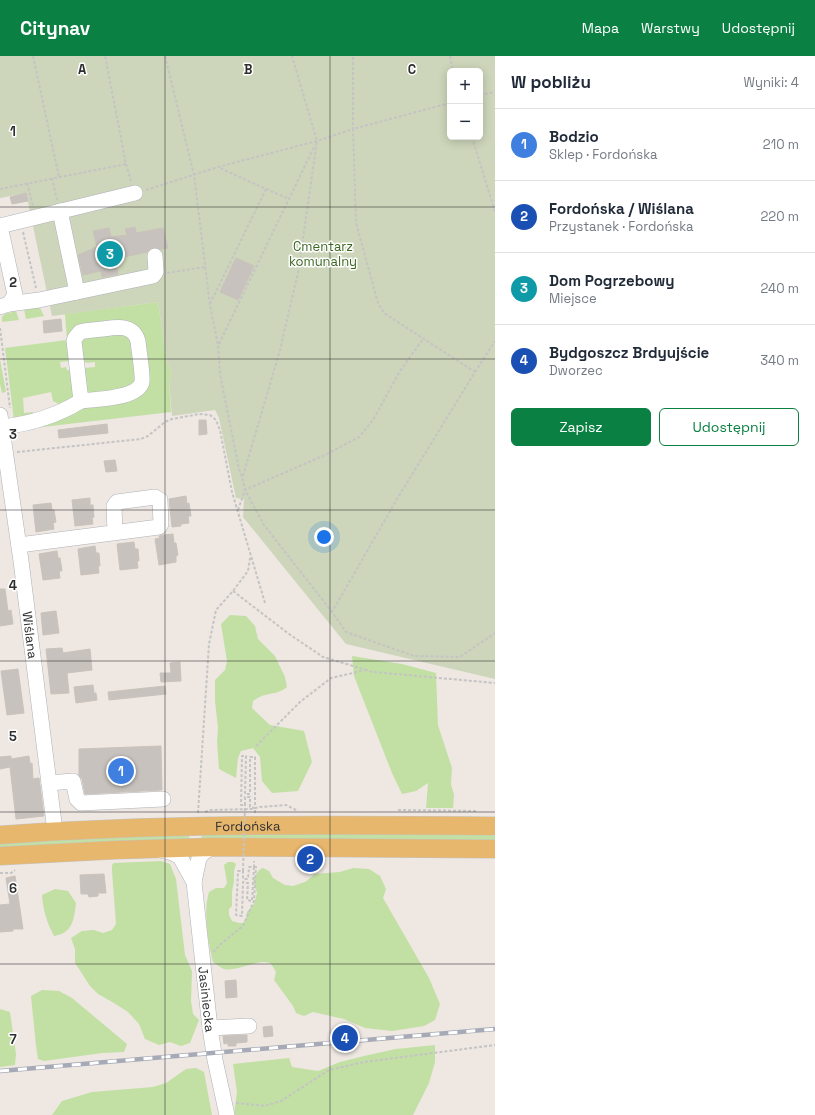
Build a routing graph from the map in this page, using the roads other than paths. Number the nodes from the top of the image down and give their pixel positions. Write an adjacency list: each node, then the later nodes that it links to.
1 (135, 193): 2 (street)
2 (60, 211): 4 (street); 5 (street)
3 (155, 256): 4 (street)
4 (77, 292): 5 (street)
5 (5, 305)
6 (81, 401): 6 (street); 7 (street)
7 (1, 421): 9 (street, Wiślana)
8 (115, 532): 9 (street)
9 (19, 545): 10 (street, Wiślana)
10 (49, 783): 11 (street); 13 (street, Wiślana)
11 (163, 799)
12 (495, 826): 13 (main road, Fordońska)
13 (55, 831): 14 (main road, Fordońska)
14 (0, 835)
15 (212, 847): 16 (main road, Fordońska); 17 (main road, Fordońska); 19 (street, Jasiniecka)
16 (151, 849): 18 (main road, Fordońska); 19 (street, Jasiniecka)
17 (495, 849)
18 (0, 856)
19 (194, 882): 21 (street, Jasiniecka)
20 (249, 1026): 21 (street)
21 (210, 1028): 22 (street, Jasiniecka)
22 (226, 1109)

